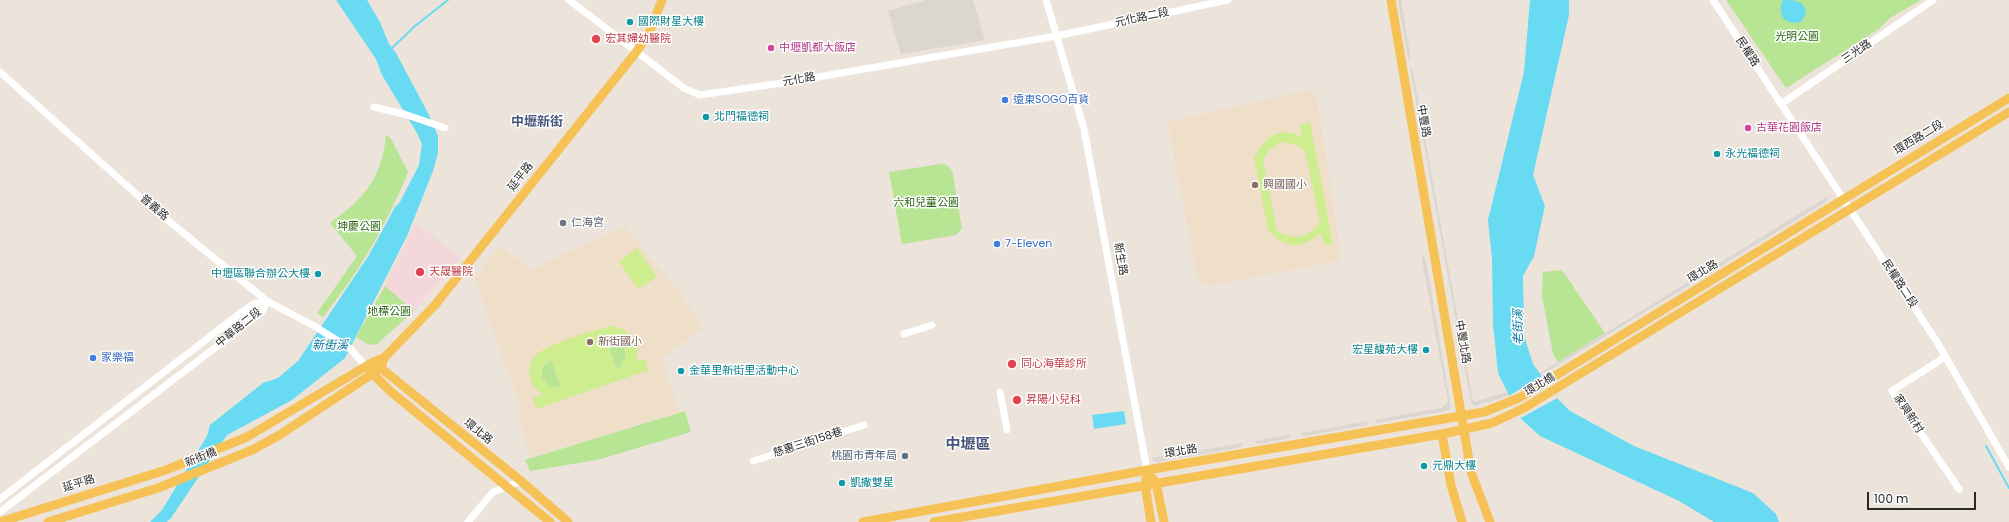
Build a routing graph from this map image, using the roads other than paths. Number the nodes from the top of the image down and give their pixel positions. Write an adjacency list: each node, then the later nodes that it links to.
1 (569, 0): 9 (street, 元化路)
2 (662, 0): 9 (main road, 延平路)
3 (1046, 0): 8 (street, 新生路)
4 (1228, 0): 8 (street, 元化路二段)
5 (1391, 0): 18 (main road, 中豐路)
6 (1713, 0): 12 (street, 民權路)
7 (1933, 0): 12 (street, 三光路)
8 (1056, 36): 9 (street, 元化路); 39 (street, 新生路)
9 (637, 51): 23 (main road, 延平路)
10 (0, 72): 19 (street, 普義路)
11 (2009, 98): 16 (main road, 環西路二段)
12 (1781, 104): 16 (street, 民權路二段)
13 (374, 108): 15 (street)
14 (2009, 112): 17 (main road)
15 (446, 128)
16 (1842, 200): 17 (street, 民權路二段); 25 (main road, 環北路)
17 (1850, 210): 22 (street, 民權路二段); 31 (main road, 環北橋)
18 (1433, 246): 29 (main road, 中豐北路)
19 (267, 301): 24 (street, 普義路); 46 (street, 中華路二段); 48 (street, 中華路二段)
20 (932, 325): 21 (street)
21 (904, 334)
22 (1945, 357): 37 (street, 民權路二段); 44 (street, 家興新村)
23 (382, 363): 24 (main road, 延平路); 26 (main road, 延平路); 40 (main road, 環北路)
24 (369, 364): 26 (main road, 環北路); 34 (main road, 延平路)
25 (1575, 364): 28 (main road, 環北橋)
26 (372, 374): 35 (main road, 延平路); 43 (main road, 環北路)
27 (1000, 392): 32 (street)
28 (1503, 406): 29 (main road, 環北路)
29 (1462, 416): 31 (main road, 中豐北路); 33 (main road); 39 (main road, 環北路)
30 (864, 425): 36 (street, 慈惠三街158巷)
31 (1465, 429): 33 (main road); 60 (main road, 中豐北路)
32 (1006, 430)
33 (1442, 434): 41 (main road); 59 (main road)
34 (247, 437): 38 (main road, 新街橋)
35 (252, 450): 51 (main road, 新街橋)
36 (753, 461)
37 (2009, 467)
38 (166, 470): 50 (main road, 延平路)
39 (1147, 470): 41 (main road, 新生路); 42 (main road); 45 (main road, 環北路)
40 (521, 481): 43 (street); 54 (main road, 環北路)
41 (1156, 483): 42 (main road); 58 (main road, 新生路)
42 (1145, 485): 47 (main road); 57 (main road)
43 (506, 486): 52 (street); 53 (main road, 環北路)
44 (1959, 489)
45 (1019, 494): 47 (street); 49 (main road, 環北路)
46 (0, 499)
47 (1022, 506): 56 (main road)
48 (0, 512)
49 (885, 520): 55 (main road, 環北路)
50 (0, 522)
51 (48, 522)
52 (468, 522)
53 (550, 522)
54 (568, 522)
55 (864, 522)
56 (934, 522)
57 (1151, 522)
58 (1164, 522)
59 (1462, 522)
60 (1490, 522)

